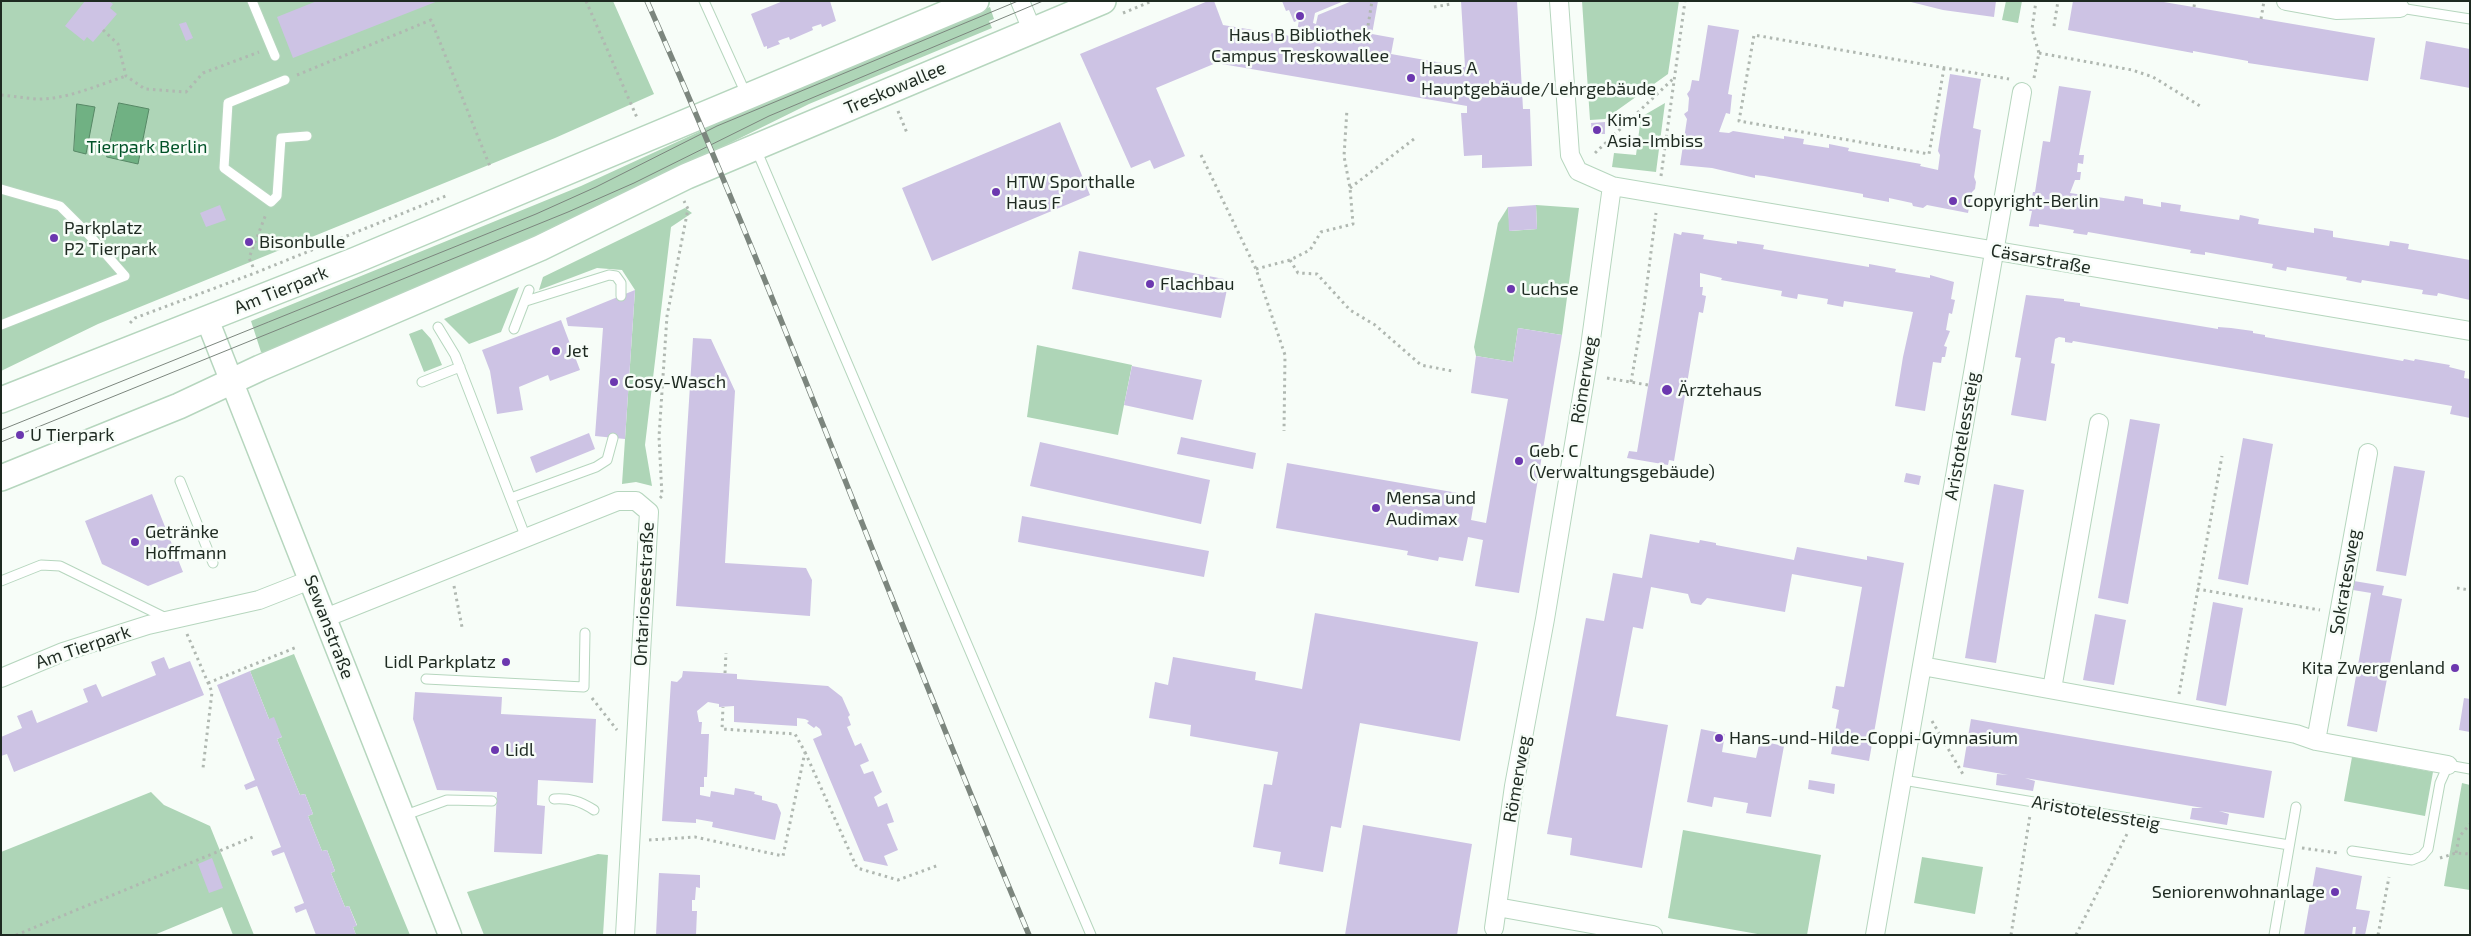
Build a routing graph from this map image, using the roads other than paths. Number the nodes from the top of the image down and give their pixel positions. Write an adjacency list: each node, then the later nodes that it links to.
1 (252, 1): 11 (lane)
2 (704, 1): 14 (lane)
3 (976, 1): 14 (main road)
4 (1020, 1): 10 (street)
5 (1103, 1): 10 (main road, Treskowallee)
6 (1560, 1): 17 (street)
7 (2286, 1): 8 (street)
8 (2400, 8): 9 (lane)
9 (2470, 19)
10 (1032, 30): 16 (main road, Treskowallee)
11 (275, 56)
12 (285, 80): 15 (lane)
13 (2017, 86): 19 (street, Aristotelessteig)
14 (747, 96): 23 (main road, Am Tierpark)
15 (307, 136)
16 (755, 147): 29 (main road, Treskowallee); 64 (lane)
17 (1612, 186): 19 (street, Cäsarstraße); 60 (street, Römerweg)
18 (1, 190): 24 (lane)
19 (1996, 251): 27 (street, Cäsarstraße); 45 (street, Aristotelessteig)
20 (529, 290): 22 (lane)
21 (621, 296): 22 (lane)
22 (526, 301): 26 (lane)
23 (207, 319): 29 (street, Sewanstraße); 31 (main road, Am Tierpark)
24 (1, 325)
25 (438, 327): 28 (lane)
26 (514, 330)
27 (2470, 331)
28 (460, 367): 30 (lane); 37 (lane)
29 (232, 382): 35 (main road); 40 (street, Sewanstraße)
30 (422, 382)
31 (1, 400)
32 (2099, 423): 48 (street)
33 (613, 438): 37 (lane)
34 (2368, 453): 49 (street, Sokratesweg)
35 (1, 478)
36 (180, 481): 39 (lane)
37 (511, 498): 38 (lane)
38 (526, 538): 42 (street, Ontarioseestraße); 63 (street, Ontarioseestraße)
39 (212, 563)
40 (310, 580): 42 (street, Sewanstraße); 43 (street, Am Tierpark)
41 (1, 581): 43 (lane)
42 (325, 618): 57 (street, Sewanstraße)
43 (169, 619): 46 (street, Am Tierpark)
44 (585, 633): 47 (lane)
45 (1922, 666): 48 (street); 52 (street, Aristotelessteig)
46 (1, 678)
47 (426, 678)
48 (2052, 689): 49 (street)
49 (2316, 741): 50 (street)
50 (2448, 765): 51 (lane); 59 (lane)
51 (2470, 769)
52 (1903, 780): 58 (lane, Aristotelessteig); 66 (street, Aristotelessteig)
53 (554, 798): 56 (lane)
54 (492, 801): 57 (lane)
55 (2296, 807): 58 (lane)
56 (594, 810)
57 (403, 816): 62 (street, Sewanstraße)
58 (2289, 845): 67 (lane)
59 (2352, 851)
60 (1497, 908): 61 (street, Römerweg); 65 (street)
61 (1494, 928)
62 (450, 935)
63 (625, 935)
64 (1091, 935)
65 (1653, 935)
66 (1875, 935)
67 (2274, 935)

